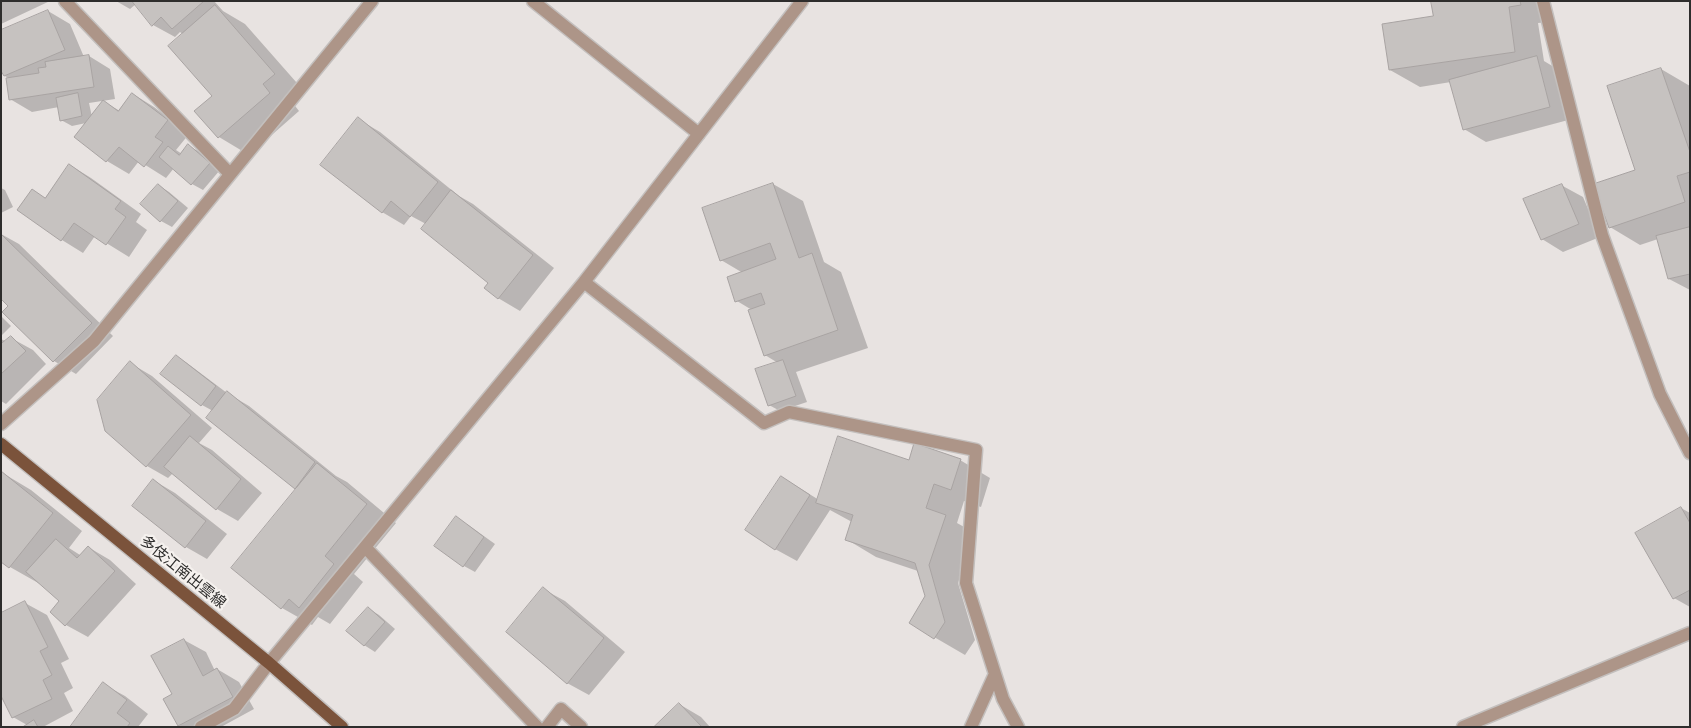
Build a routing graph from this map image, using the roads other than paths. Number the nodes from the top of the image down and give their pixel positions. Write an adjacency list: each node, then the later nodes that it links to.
1 (65, 1): 7 (street)
2 (372, 1): 7 (street)
3 (533, 1): 6 (street)
4 (802, 1): 6 (street)
5 (1543, 1): 11 (street)
6 (699, 134): 8 (street)
7 (230, 174): 9 (street)
8 (584, 282): 12 (street); 15 (street)
9 (1, 424)
10 (1, 444): 14 (main road, 多伎江南出雲線)
11 (1690, 453)
12 (365, 547): 14 (street); 18 (street)
13 (1690, 633): 23 (street)
14 (269, 663): 16 (street); 17 (main road, 多伎江南出雲線)
15 (995, 674): 21 (street); 22 (street)
16 (201, 727)
17 (342, 727)
18 (537, 727)
19 (548, 727): 20 (street)
20 (581, 727)
21 (971, 727)
22 (1018, 727)
23 (1463, 727)

